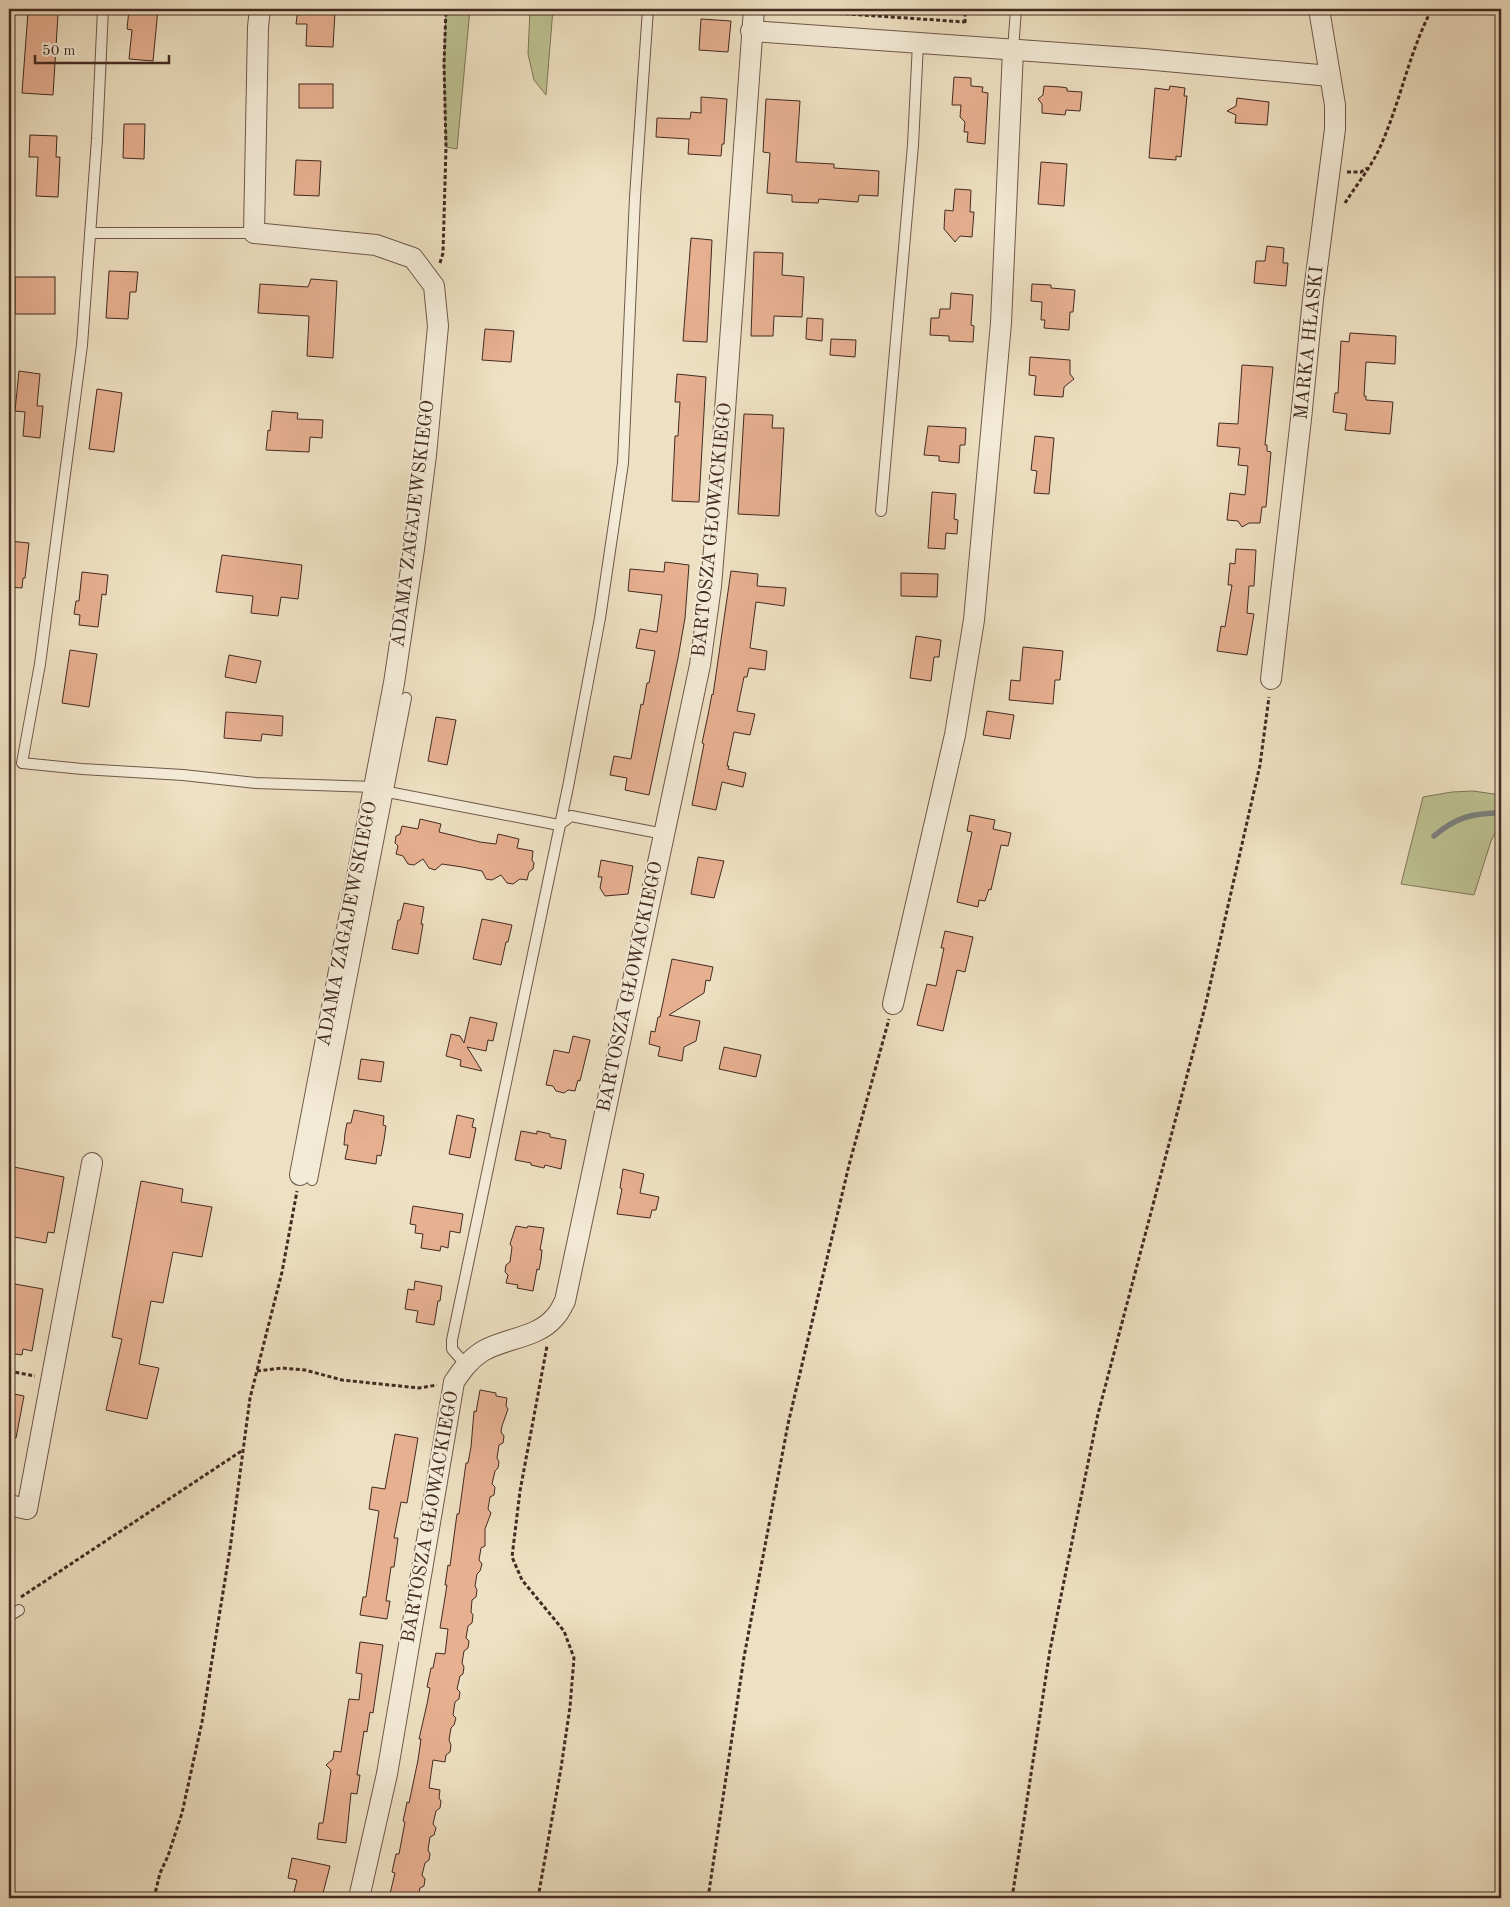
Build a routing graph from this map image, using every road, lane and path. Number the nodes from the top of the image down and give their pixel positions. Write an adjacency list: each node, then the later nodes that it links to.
1 (103, 9): 18 (lane)
2 (260, 9): 19 (street)
3 (446, 9): 20 (path)
4 (648, 9): 25 (lane)
5 (754, 9): 13 (street, BARTOSZA GŁOWACKIEGO)
6 (774, 9): 11 (path)
7 (966, 9): 11 (path)
8 (1016, 9): 15 (lane)
9 (1319, 9): 16 (street, MARKA HŁASKI)
10 (1432, 9): 17 (path)
11 (965, 22): 12 (path)
12 (964, 28)
13 (751, 31): 14 (street); 26 (street, BARTOSZA GŁOWACKIEGO)
14 (918, 43): 15 (street); 21 (lane)
15 (1013, 50): 16 (street); 27 (street)
16 (1330, 76): 22 (street, MARKA HŁASKI)
17 (1343, 206)
18 (90, 232): 19 (lane); 24 (lane)
19 (254, 233): 20 (street)
20 (434, 286): 24 (street, ADAMA ZAGAJEWSKIEGO)
21 (880, 511)
22 (1271, 679): 44 (path)
23 (406, 698): 24 (lane)
24 (381, 789): 25 (lane); 29 (street, ADAMA ZAGAJEWSKIEGO)
25 (559, 825): 26 (lane); 31 (lane)
26 (664, 834): 30 (street, BARTOSZA GŁOWACKIEGO)
27 (893, 1004): 43 (path)
28 (92, 1163): 34 (street)
29 (306, 1178): 33 (path)
30 (552, 1320): 31 (street, BARTOSZA GŁOWACKIEGO); 42 (path)
31 (466, 1364): 35 (street, BARTOSZA GŁOWACKIEGO)
32 (9, 1371): 34 (path)
33 (257, 1371): 35 (path); 36 (path)
34 (51, 1378): 37 (street)
35 (454, 1382): 41 (street, BARTOSZA GŁOWACKIEGO)
36 (243, 1450): 38 (path); 40 (path)
37 (9, 1505)
38 (17, 1605): 39 (lane)
39 (9, 1616)
40 (154, 1898)
41 (359, 1898)
42 (538, 1898)
43 (708, 1898)
44 (1012, 1898)

